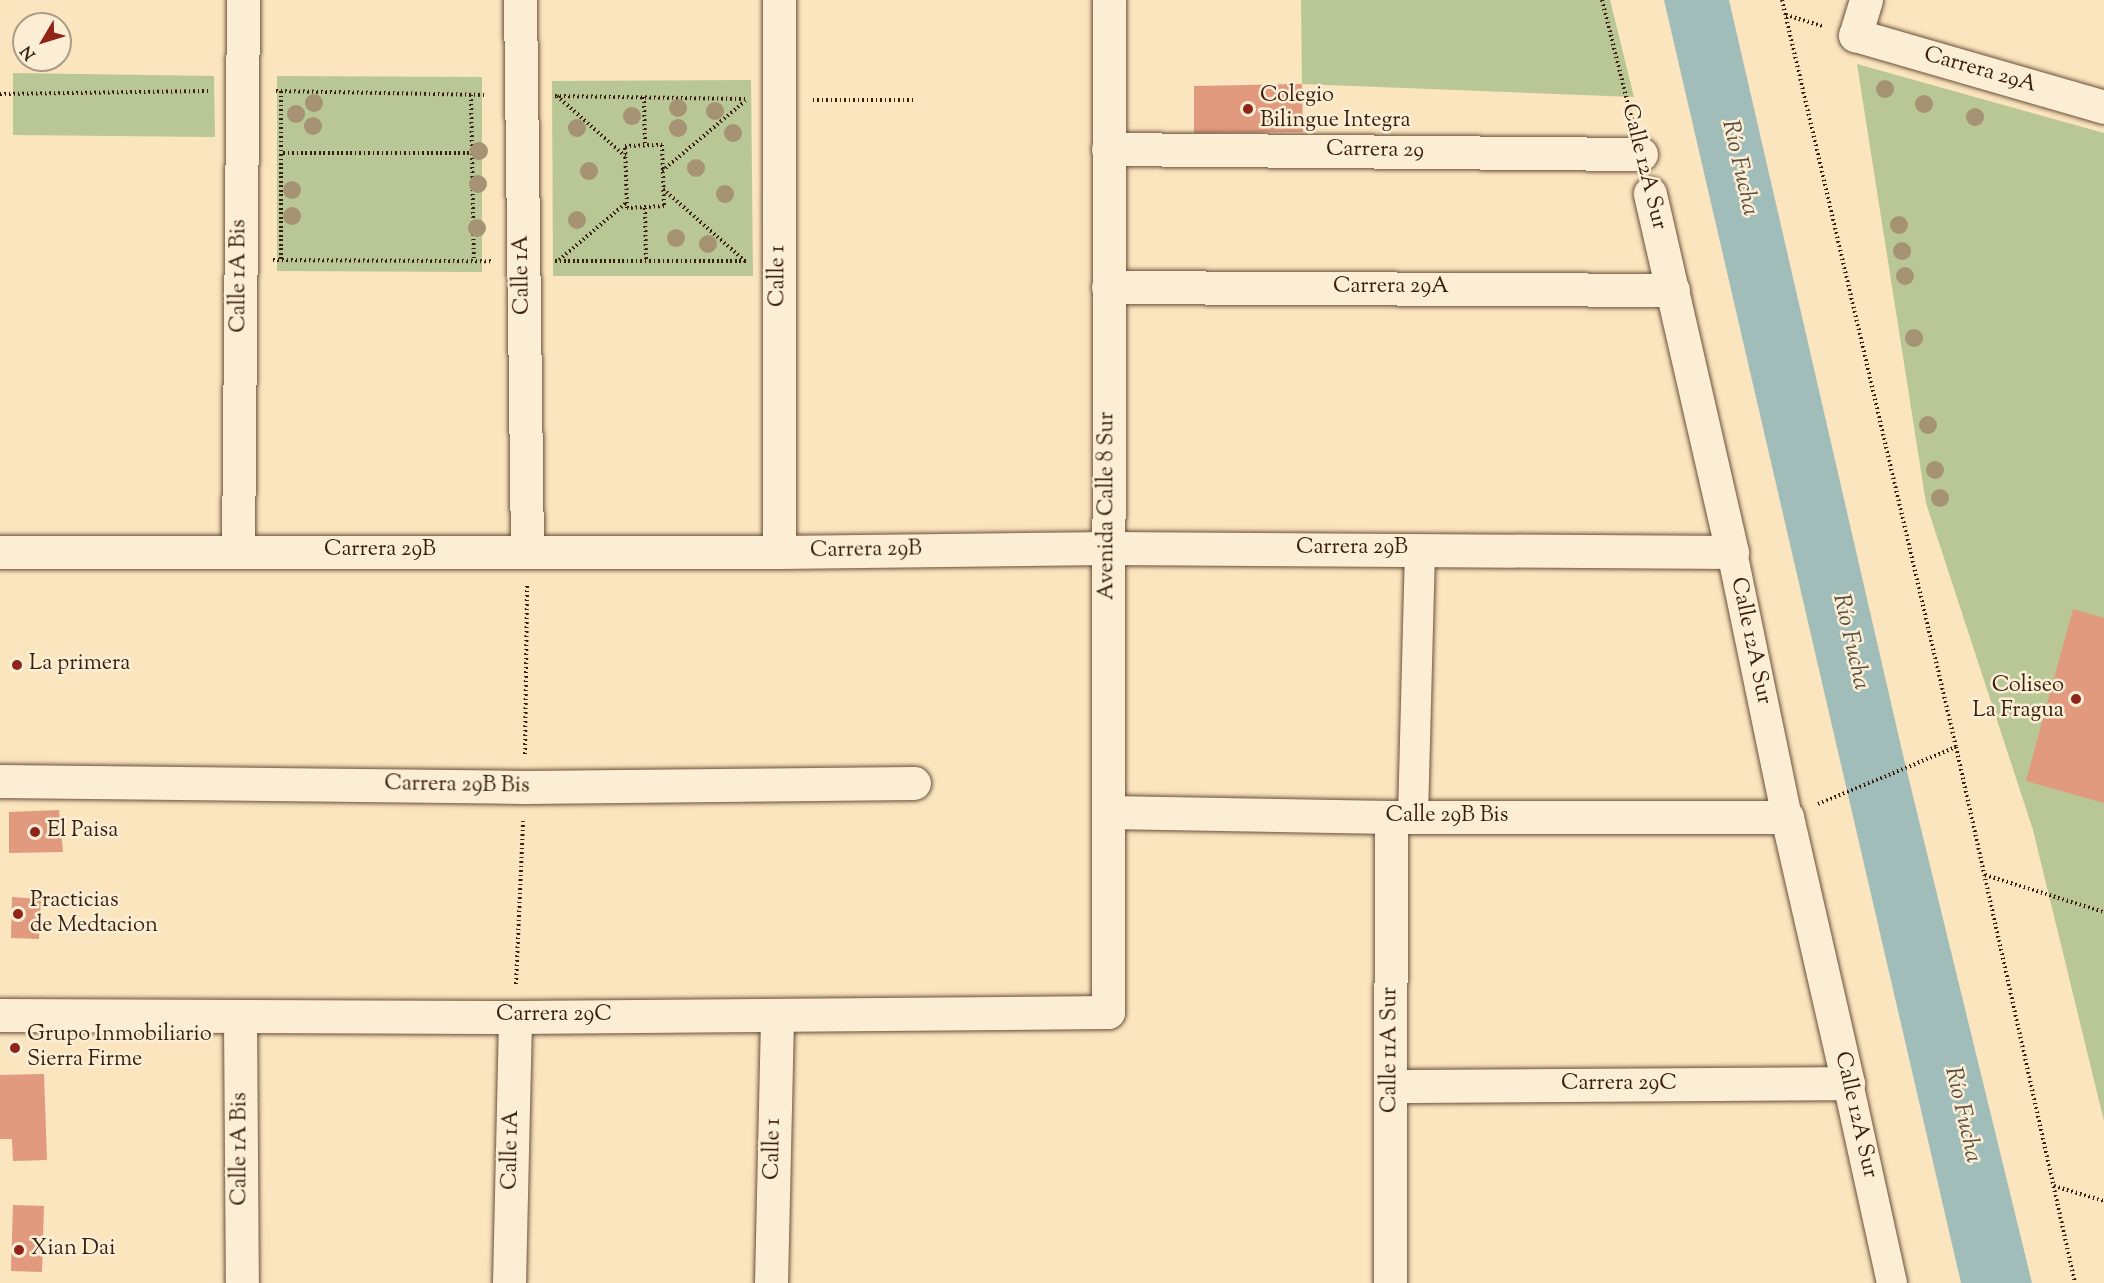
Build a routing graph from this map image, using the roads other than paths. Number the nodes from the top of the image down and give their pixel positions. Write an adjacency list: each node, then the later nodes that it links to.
1 (243, 0): 16 (street, Calle 1A Bis)
2 (520, 0): 13 (street, Calle 1A)
3 (779, 0): 17 (street, Calle 1)
4 (1108, 0): 7 (street, Avenida Calle 8 Sur)
5 (1866, 0): 6 (street, Carrera 29A)
6 (2104, 107)
7 (1108, 149): 8 (street, Carrera 29); 10 (street, Avenida Calle 8 Sur)
8 (1641, 154)
9 (1650, 193): 11 (street, Calle 12A Sur)
10 (1108, 287): 11 (street, Carrera 29A); 12 (street, Avenida Calle 8 Sur)
11 (1673, 290): 18 (street, Calle 12A Sur)
12 (1108, 548): 14 (street, Carrera 29B); 17 (street, Carrera 29B); 21 (street, Avenida Calle 8 Sur)
13 (527, 550): 16 (street, Carrera 29B); 17 (street, Carrera 29B)
14 (1420, 550): 18 (street, Carrera 29B); 22 (street, Calle 11A Sur)
15 (0, 552): 16 (street, Carrera 29B)
16 (238, 552)
17 (779, 552)
18 (1732, 552): 23 (street, Calle 12A Sur)
19 (0, 781): 20 (street, Carrera 29B Bis)
20 (914, 783)
21 (1108, 812): 22 (street, Calle 29B Bis); 24 (street, Avenida Calle 8 Sur)
22 (1402, 817): 23 (street, Calle 29B Bis); 30 (street, Calle 11A Sur)
23 (1787, 817): 29 (street, Calle 12A Sur)
24 (1108, 1012): 26 (street, Carrera 29C)
25 (0, 1014): 27 (street, Carrera 29C)
26 (777, 1014): 28 (street, Carrera 29C); 33 (street, Calle 1)
27 (240, 1016): 28 (street, Carrera 29C); 31 (street, Calle 1A Bis)
28 (515, 1017): 32 (street, Calle 1A)
29 (1848, 1083): 30 (street, Carrera 29C); 35 (street, Calle 12A Sur)
30 (1390, 1086): 34 (street, Calle 11A Sur)
31 (242, 1283)
32 (509, 1283)
33 (771, 1283)
34 (1390, 1283)
35 (1892, 1283)

